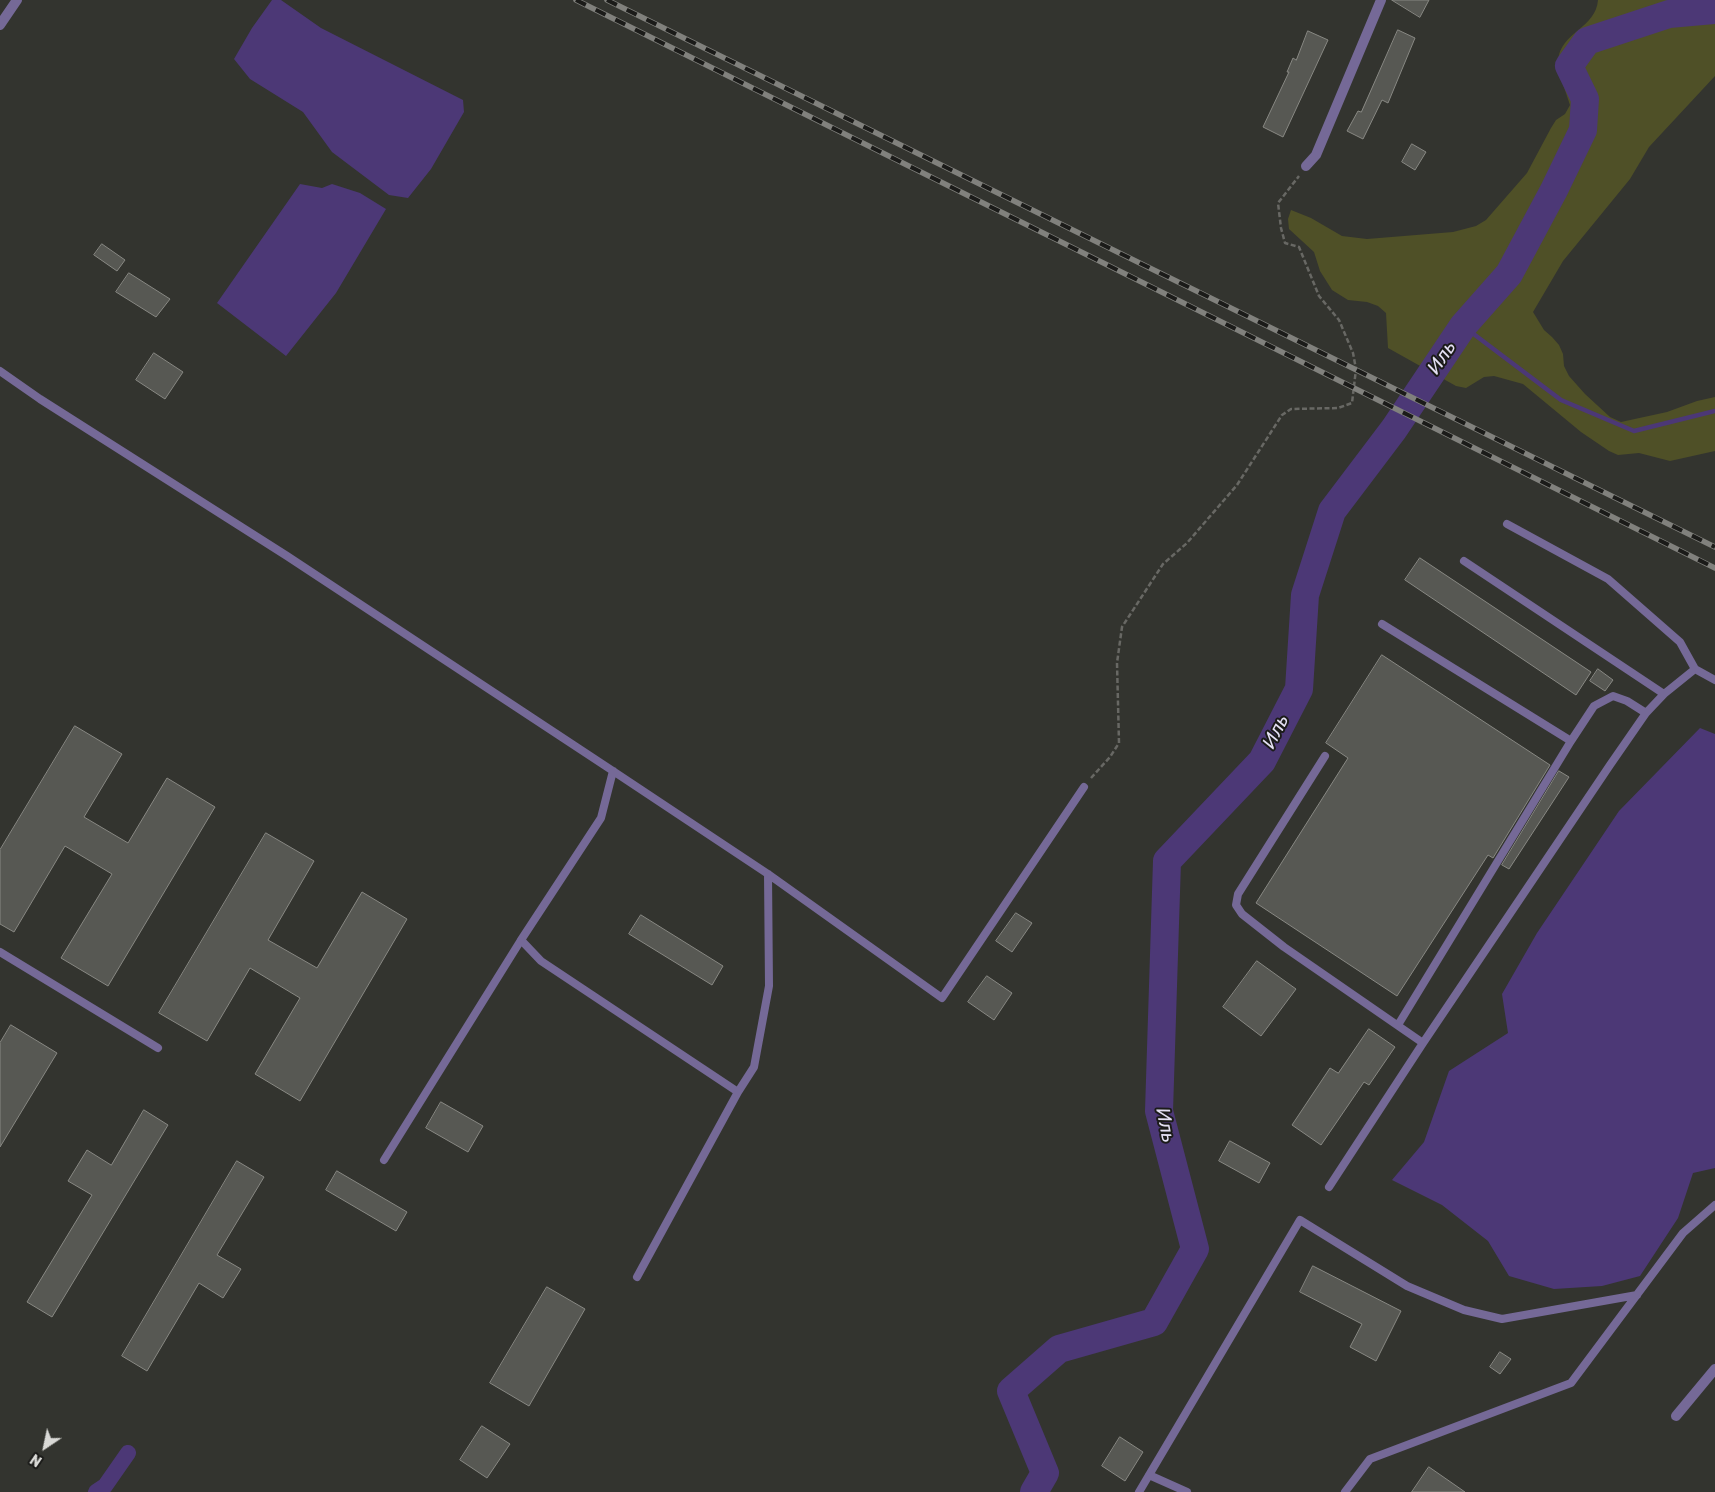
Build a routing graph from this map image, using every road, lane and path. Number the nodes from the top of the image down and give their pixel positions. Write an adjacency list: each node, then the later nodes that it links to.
1 (17, 0): 3 (street)
2 (1381, 0): 4 (street)
3 (0, 25)
4 (1306, 166): 16 (path)
5 (0, 371): 15 (lane)
6 (1507, 524): 9 (lane)
7 (1464, 561): 11 (lane)
8 (1382, 624): 13 (lane)
9 (1695, 669): 10 (lane); 11 (lane)
10 (1715, 680)
11 (1664, 694): 12 (lane)
12 (1646, 713): 13 (lane); 21 (lane)
13 (1571, 741): 20 (lane)
14 (1325, 756): 20 (lane)
15 (613, 771): 17 (lane); 18 (lane)
16 (1084, 787): 17 (lane)
17 (768, 874): 23 (lane)
18 (521, 940): 23 (lane); 24 (lane)
19 (0, 952): 22 (lane)
20 (1398, 1026): 21 (lane)
21 (1423, 1042): 25 (lane)
22 (158, 1048)
23 (738, 1092): 27 (lane)
24 (384, 1160)
25 (1329, 1187)
26 (1715, 1205): 28 (lane)
27 (637, 1277)
28 (1637, 1295): 31 (lane); 34 (lane)
29 (1715, 1369): 30 (street)
30 (1676, 1416)
31 (1149, 1476): 32 (lane); 33 (lane)
32 (1139, 1492)
33 (1187, 1492)
34 (1345, 1492)

